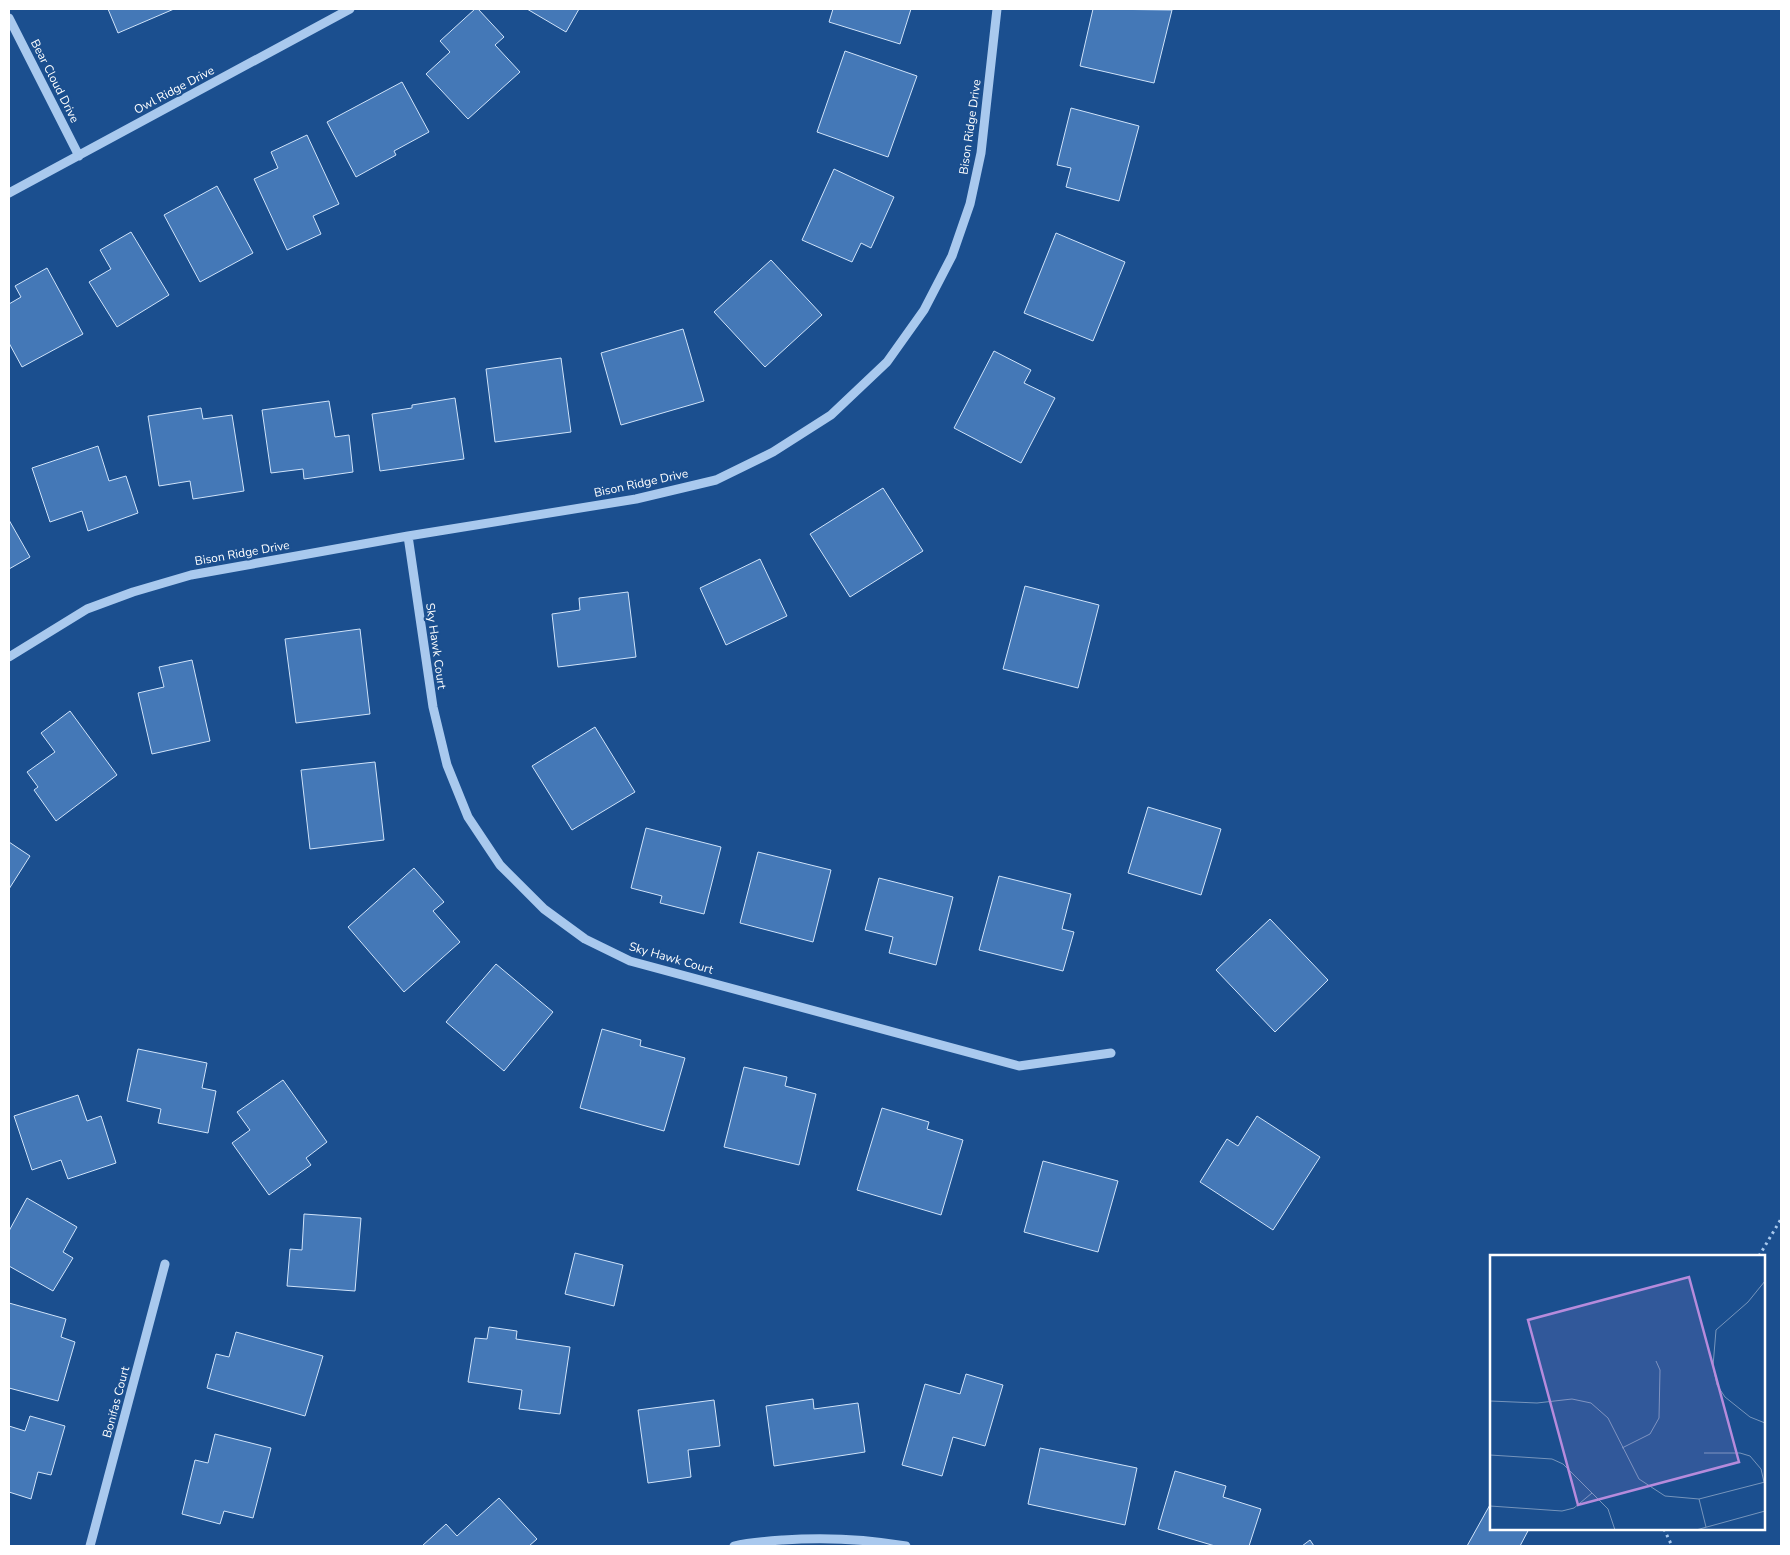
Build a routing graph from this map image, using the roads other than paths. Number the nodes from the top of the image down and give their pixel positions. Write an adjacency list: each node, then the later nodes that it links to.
1 (350, 9): 4 (street, Owl Ridge Drive)
2 (997, 9): 6 (street, Bison Ridge Drive)
3 (9, 18): 4 (street, Bear Cloud Drive)
4 (79, 156): 5 (street, Owl Ridge Drive)
5 (9, 193)
6 (408, 536): 7 (street, Bison Ridge Drive); 8 (street, Sky Hawk Court)
7 (9, 657)
8 (1111, 1053)
9 (165, 1264): 10 (street, Bonifas Court)
10 (90, 1546)
11 (734, 1546): 12 (street)
12 (906, 1546)

